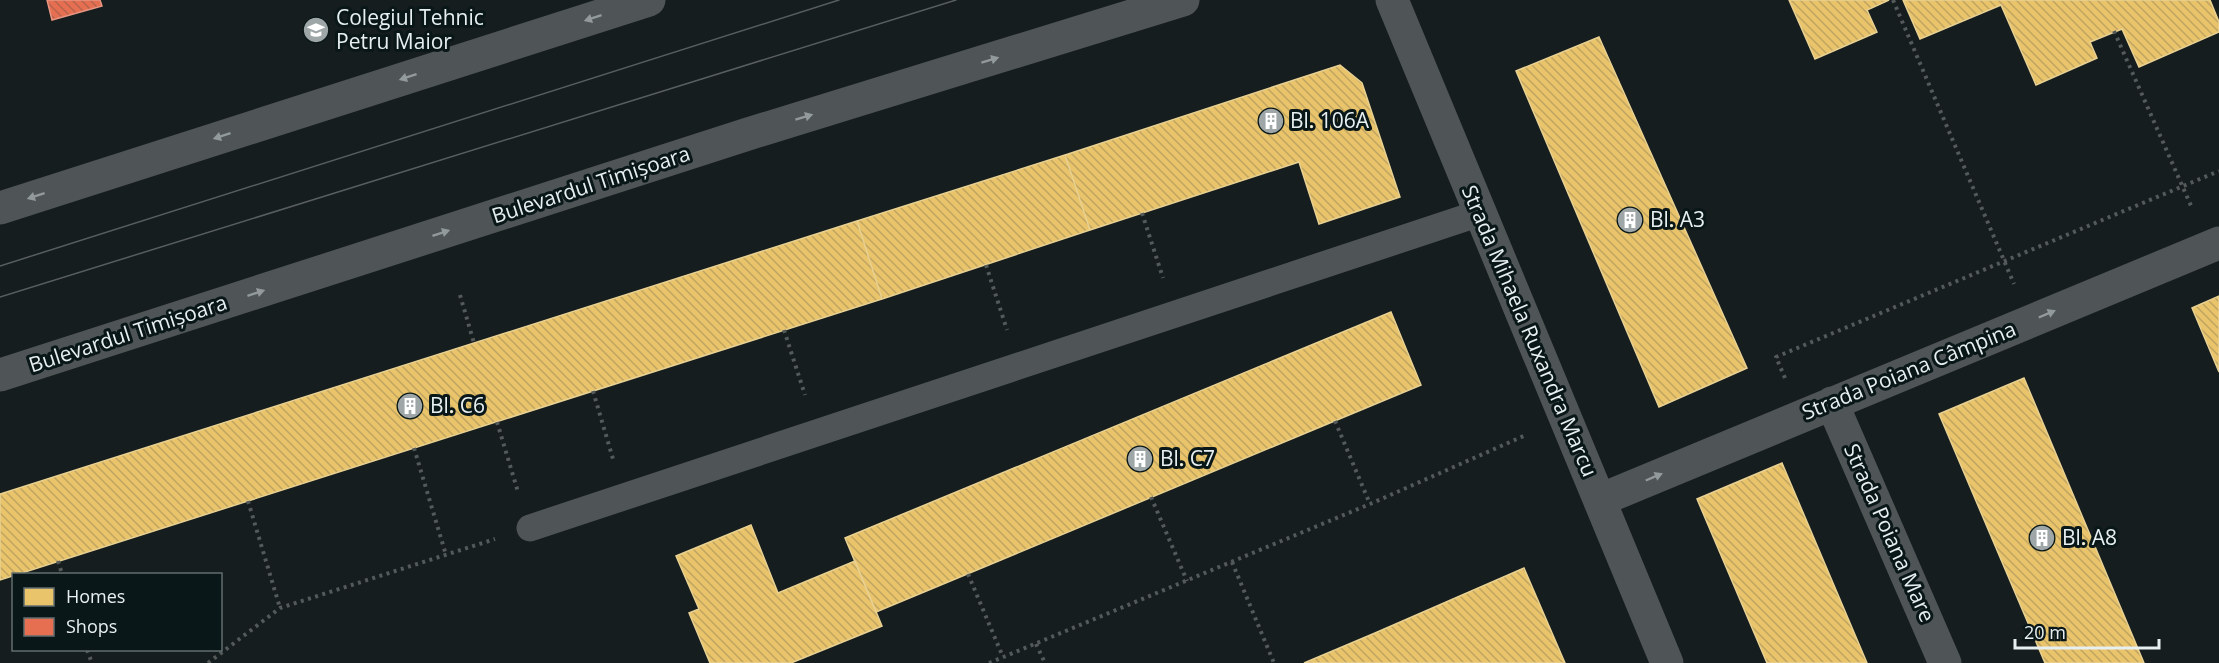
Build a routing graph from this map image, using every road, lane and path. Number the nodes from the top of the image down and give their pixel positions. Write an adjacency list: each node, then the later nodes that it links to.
1 (649, 0): 8 (main road, one-way to 8)
2 (1183, 0): 20 (main road, Bulevardul Timișoara, one-way to 2)
3 (1392, 0): 10 (main road, Strada Mihaela Ruxandra Marcu)
4 (1893, 0): 12 (path)
5 (2114, 31): 7 (path)
6 (2219, 171): 7 (path)
7 (2182, 187): 11 (path); 12 (path)
8 (0, 208)
9 (1142, 213): 15 (path)
10 (1480, 213): 15 (lane); 24 (main road, Strada Mihaela Ruxandra Marcu)
11 (2214, 245): 16 (main road, Strada Poiana Câmpina, one-way to 11)
12 (2004, 261): 16 (path); 21 (path)
13 (986, 265): 19 (path)
14 (460, 295): 18 (path)
15 (1175, 314): 19 (lane)
16 (2030, 321): 23 (main road, Strada Poiana Câmpina)
17 (784, 330): 27 (path)
18 (474, 343)
19 (1019, 366): 27 (lane)
20 (0, 375)
21 (1786, 380)
22 (593, 391): 29 (path)
23 (1832, 403): 31 (main road, Strada Poiana Câmpina, one-way to 23); 49 (main road, Strada Poiana Mare)
24 (1566, 418): 31 (main road, Strada Mihaela Ruxandra Marcu); 33 (path)
25 (1335, 421): 33 (path)
26 (497, 422): 34 (path)
27 (817, 433): 29 (lane)
28 (414, 447): 35 (path)
29 (624, 497): 34 (lane)
30 (1151, 497): 40 (path)
31 (1600, 500): 48 (main road, Strada Mihaela Ruxandra Marcu)
32 (248, 501): 41 (path)
33 (1370, 504): 37 (path)
34 (530, 528): 35 (path)
35 (446, 555): 41 (path)
36 (58, 561): 38 (path)
37 (1232, 562): 40 (path); 47 (path)
38 (62, 573)
39 (968, 574): 43 (path)
40 (1187, 581): 42 (path)
41 (280, 608): 44 (path)
42 (1036, 644): 43 (path); 46 (path)
43 (1003, 657): 45 (path)
44 (208, 663)
45 (989, 663)
46 (1045, 663)
47 (1274, 663)
48 (1667, 663)
49 (1945, 663)

